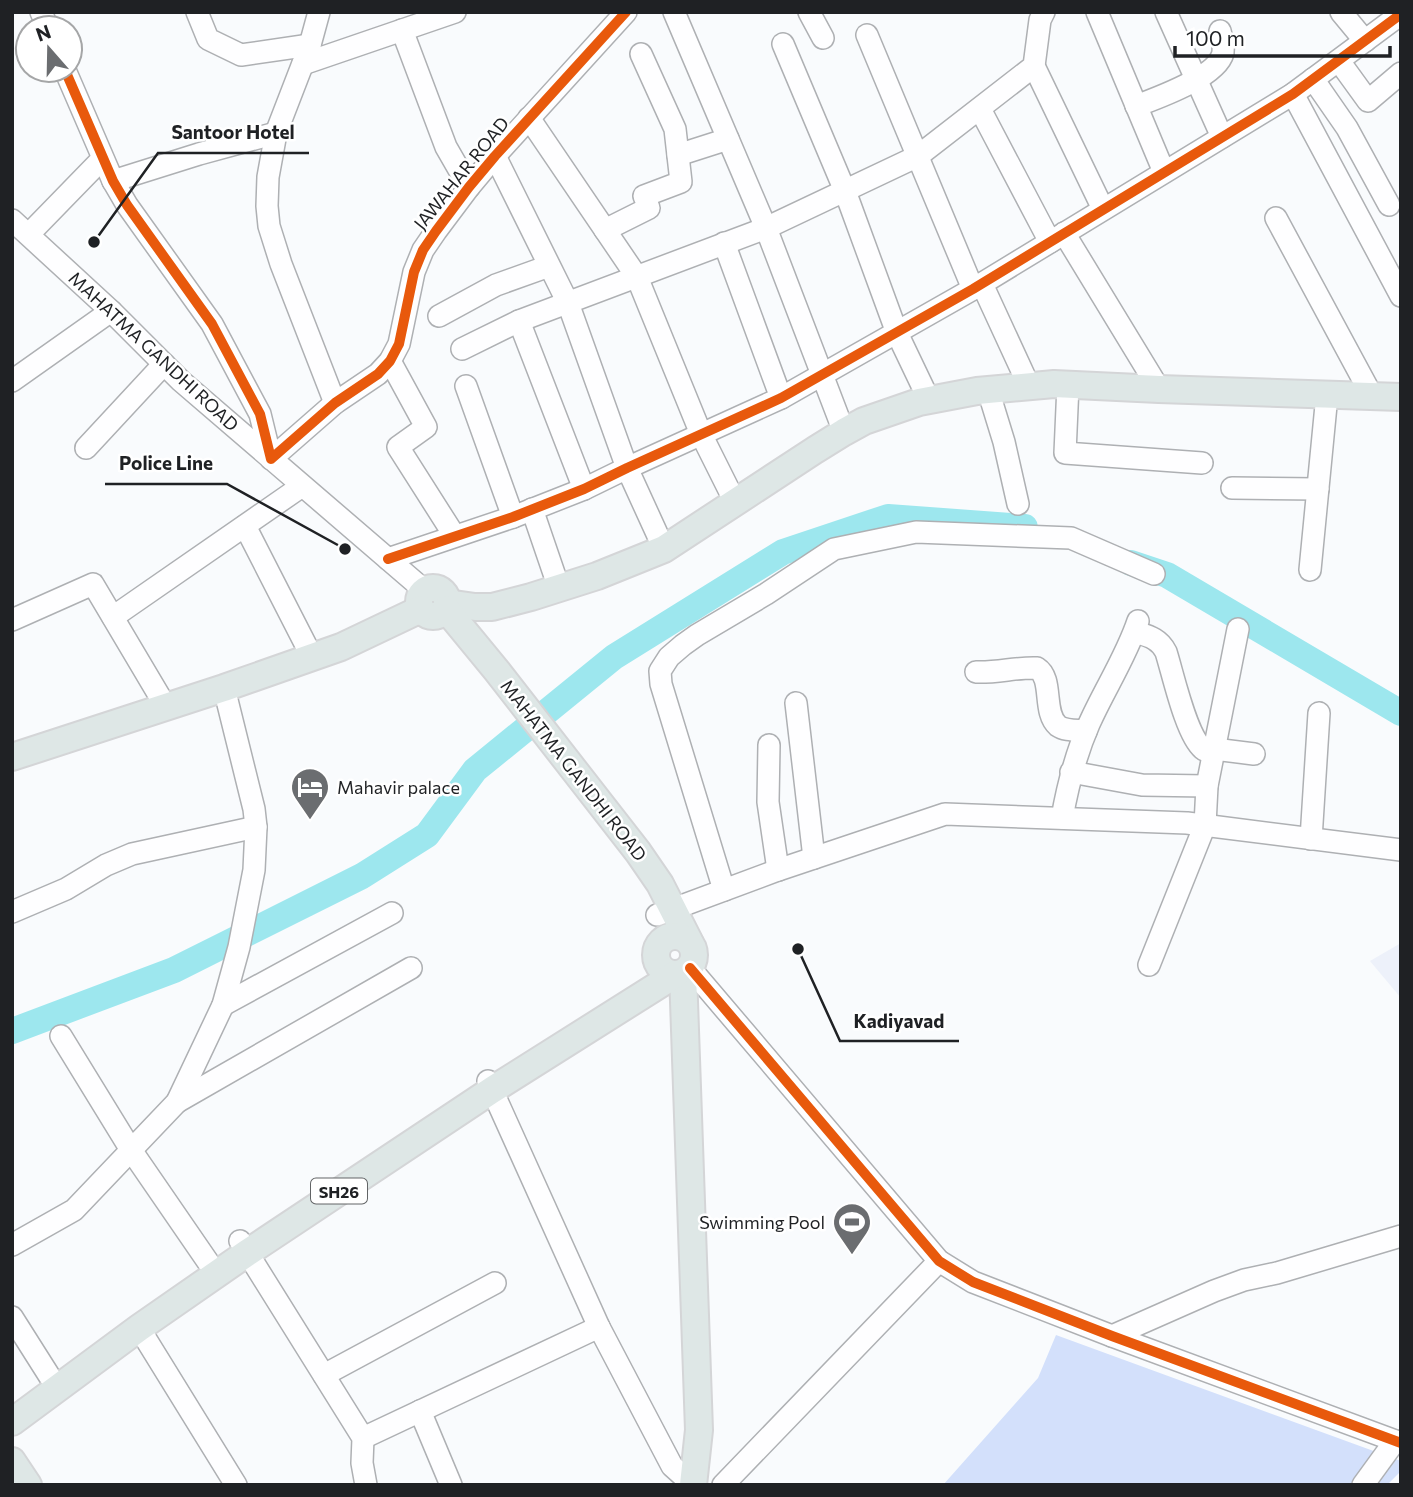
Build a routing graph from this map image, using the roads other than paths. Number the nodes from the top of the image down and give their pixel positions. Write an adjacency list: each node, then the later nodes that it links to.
1 (197, 12): 19 (street)
2 (319, 12): 19 (street)
3 (455, 12): 12 (street)
4 (626, 12): 29 (street, JAWAHAR ROAD)
5 (674, 12): 32 (street)
6 (809, 12): 15 (street)
7 (1044, 12): 21 (street)
8 (1097, 12): 27 (street)
9 (1166, 12): 23 (street)
10 (1341, 12): 16 (street)
11 (1401, 14): 16 (street)
12 (402, 30): 19 (street); 39 (street)
13 (1220, 31): 23 (street)
14 (867, 35): 35 (street)
15 (823, 38)
16 (1366, 41): 20 (street)
17 (783, 44): 40 (street)
18 (641, 54): 33 (street)
19 (307, 55): 30 (street)
20 (1339, 61): 22 (street); 24 (street)
21 (1034, 66): 28 (street); 42 (street)
22 (1401, 73)
23 (1196, 79): 27 (street); 31 (street)
24 (1313, 79): 26 (street); 41 (street)
25 (71, 84): 36 (street)
26 (1293, 94): 31 (street); 44 (street)
27 (1136, 106): 37 (street)
28 (980, 108): 35 (street); 48 (street)
29 (528, 118): 34 (street, JAWAHAR ROAD); 47 (street)
30 (276, 133): 38 (street); 75 (street)
31 (1222, 137): 37 (street)
32 (728, 139): 33 (street); 46 (street)
33 (678, 155): 47 (street)
34 (495, 156): 39 (street, JAWAHAR ROAD); 50 (street)
35 (918, 156): 40 (street); 53 (street)
36 (102, 159): 38 (street); 45 (street)
37 (1164, 172): 42 (street)
38 (113, 181): 79 (street)
39 (468, 187): 61 (street, JAWAHAR ROAD)
40 (845, 191): 46 (street); 59 (street)
41 (1395, 202): 44 (street)
42 (1103, 209): 48 (street)
43 (1276, 218): 71 (street)
44 (1361, 220): 51 (street)
45 (20, 227): 56 (street, MAHATMA GANDHI ROAD)
46 (766, 228): 49 (street); 63 (street)
47 (605, 230): 52 (street)
48 (1057, 238): 53 (street); 68 (street)
49 (724, 243): 52 (street); 73 (street)
50 (549, 266): 55 (street); 57 (street)
51 (1396, 274): 54 (street)
52 (637, 277): 55 (street); 77 (street)
53 (977, 286): 59 (street); 67 (street)
54 (1401, 296)
55 (568, 303): 58 (street); 81 (street)
56 (111, 311): 62 (street, MAHATMA GANDHI ROAD); 64 (street)
57 (439, 316)
58 (519, 321): 60 (street); 84 (street)
59 (897, 333): 63 (street); 74 (street)
60 (462, 349)
61 (390, 361): 75 (street, JAWAHAR ROAD); 90 (street)
62 (164, 364): 78 (street); 79 (street, MAHATMA GANDHI ROAD)
63 (822, 376): 73 (street); 76 (street)
64 (12, 381)
65 (1068, 385): 67 (main road); 68 (main road); 80 (street)
66 (466, 386): 88 (street)
67 (1029, 386): 69 (main road)
68 (1159, 389): 70 (main road)
69 (988, 390): 74 (main road); 87 (street)
70 (1327, 395): 71 (main road); 85 (street)
71 (1372, 396): 72 (main road)
72 (1401, 397)
73 (780, 398): 77 (street)
74 (929, 400): 76 (main road)
75 (335, 403): 79 (street, JAWAHAR ROAD)
76 (844, 432): 86 (main road)
77 (701, 434): 81 (street); 86 (street)
78 (86, 448)
79 (271, 459): 82 (street, MAHATMA GANDHI ROAD)
80 (1202, 463)
81 (627, 468): 84 (street); 91 (street)
82 (302, 486): 89 (street); 92 (street, MAHATMA GANDHI ROAD)
83 (1232, 488): 85 (street)
84 (584, 489): 88 (street)
85 (1318, 489): 93 (street)
86 (734, 502): 91 (main road)
87 (1018, 504)
88 (522, 513): 90 (street); 95 (street)
89 (244, 526): 98 (street); 100 (street)
90 (454, 535): 92 (street)
91 (664, 549): 95 (main road)
92 (388, 559): 96 (street, MAHATMA GANDHI ROAD)
93 (1310, 570)
94 (1154, 574): 120 (street)
95 (559, 588): 96 (main road)
96 (434, 606): 100 (main road); 123 (main road, MAHATMA GANDHI ROAD)
97 (14, 614): 98 (street)
98 (113, 617): 104 (street)
99 (1238, 629): 108 (street)
100 (312, 657): 102 (main road)
101 (976, 672): 106 (street)
102 (224, 688): 104 (main road); 113 (street)
103 (796, 703): 118 (street)
104 (166, 708): 110 (main road)
105 (1319, 713): 116 (street)
106 (1086, 732): 108 (street); 111 (street)
107 (769, 745): 119 (street)
108 (1213, 751): 109 (street); 112 (street)
109 (1255, 754)
110 (12, 757)
111 (1071, 772): 112 (street); 114 (street)
112 (1207, 786): 115 (street)
113 (253, 809): 121 (street); 127 (street)
114 (1062, 818): 115 (street); 118 (street)
115 (1205, 825): 116 (street); 124 (street)
116 (1311, 839): 117 (street)
117 (1401, 850)
118 (814, 858): 119 (street)
119 (778, 870): 120 (street)
120 (724, 890): 123 (street)
121 (12, 912)
122 (392, 913): 127 (street)
123 (672, 926): 126 (main road); 126 (main road)
124 (1149, 965)
125 (411, 968): 130 (street)
126 (678, 971): 129 (main road, SH26); 135 (street); 150 (main road)
127 (223, 1005): 130 (street)
128 (61, 1036): 131 (street)
129 (490, 1086): 134 (main road, SH26); 139 (street)
130 (177, 1102): 131 (street)
131 (131, 1150): 133 (street); 136 (street)
132 (1401, 1236): 141 (street)
133 (12, 1245)
134 (243, 1247): 136 (main road, SH26); 140 (main road, SH26); 142 (street)
135 (939, 1261): 141 (street); 155 (street)
136 (208, 1262): 143 (main road, SH26)
137 (495, 1283): 142 (street)
138 (12, 1317): 143 (street)
139 (599, 1327): 145 (street); 150 (street)
140 (139, 1328): 146 (main road, SH26); 152 (street)
141 (1112, 1336): 148 (street)
142 (324, 1375): 147 (street)
143 (50, 1377): 144 (main road, SH26)
144 (12, 1405)
145 (420, 1411): 147 (street); 154 (street)
146 (12, 1422)
147 (363, 1437): 153 (street)
148 (1398, 1442): 156 (street)
149 (12, 1461): 151 (main road)
150 (694, 1483)
151 (28, 1485)
152 (236, 1485)
153 (366, 1485)
154 (451, 1485)
155 (723, 1485)
156 (1363, 1485)

